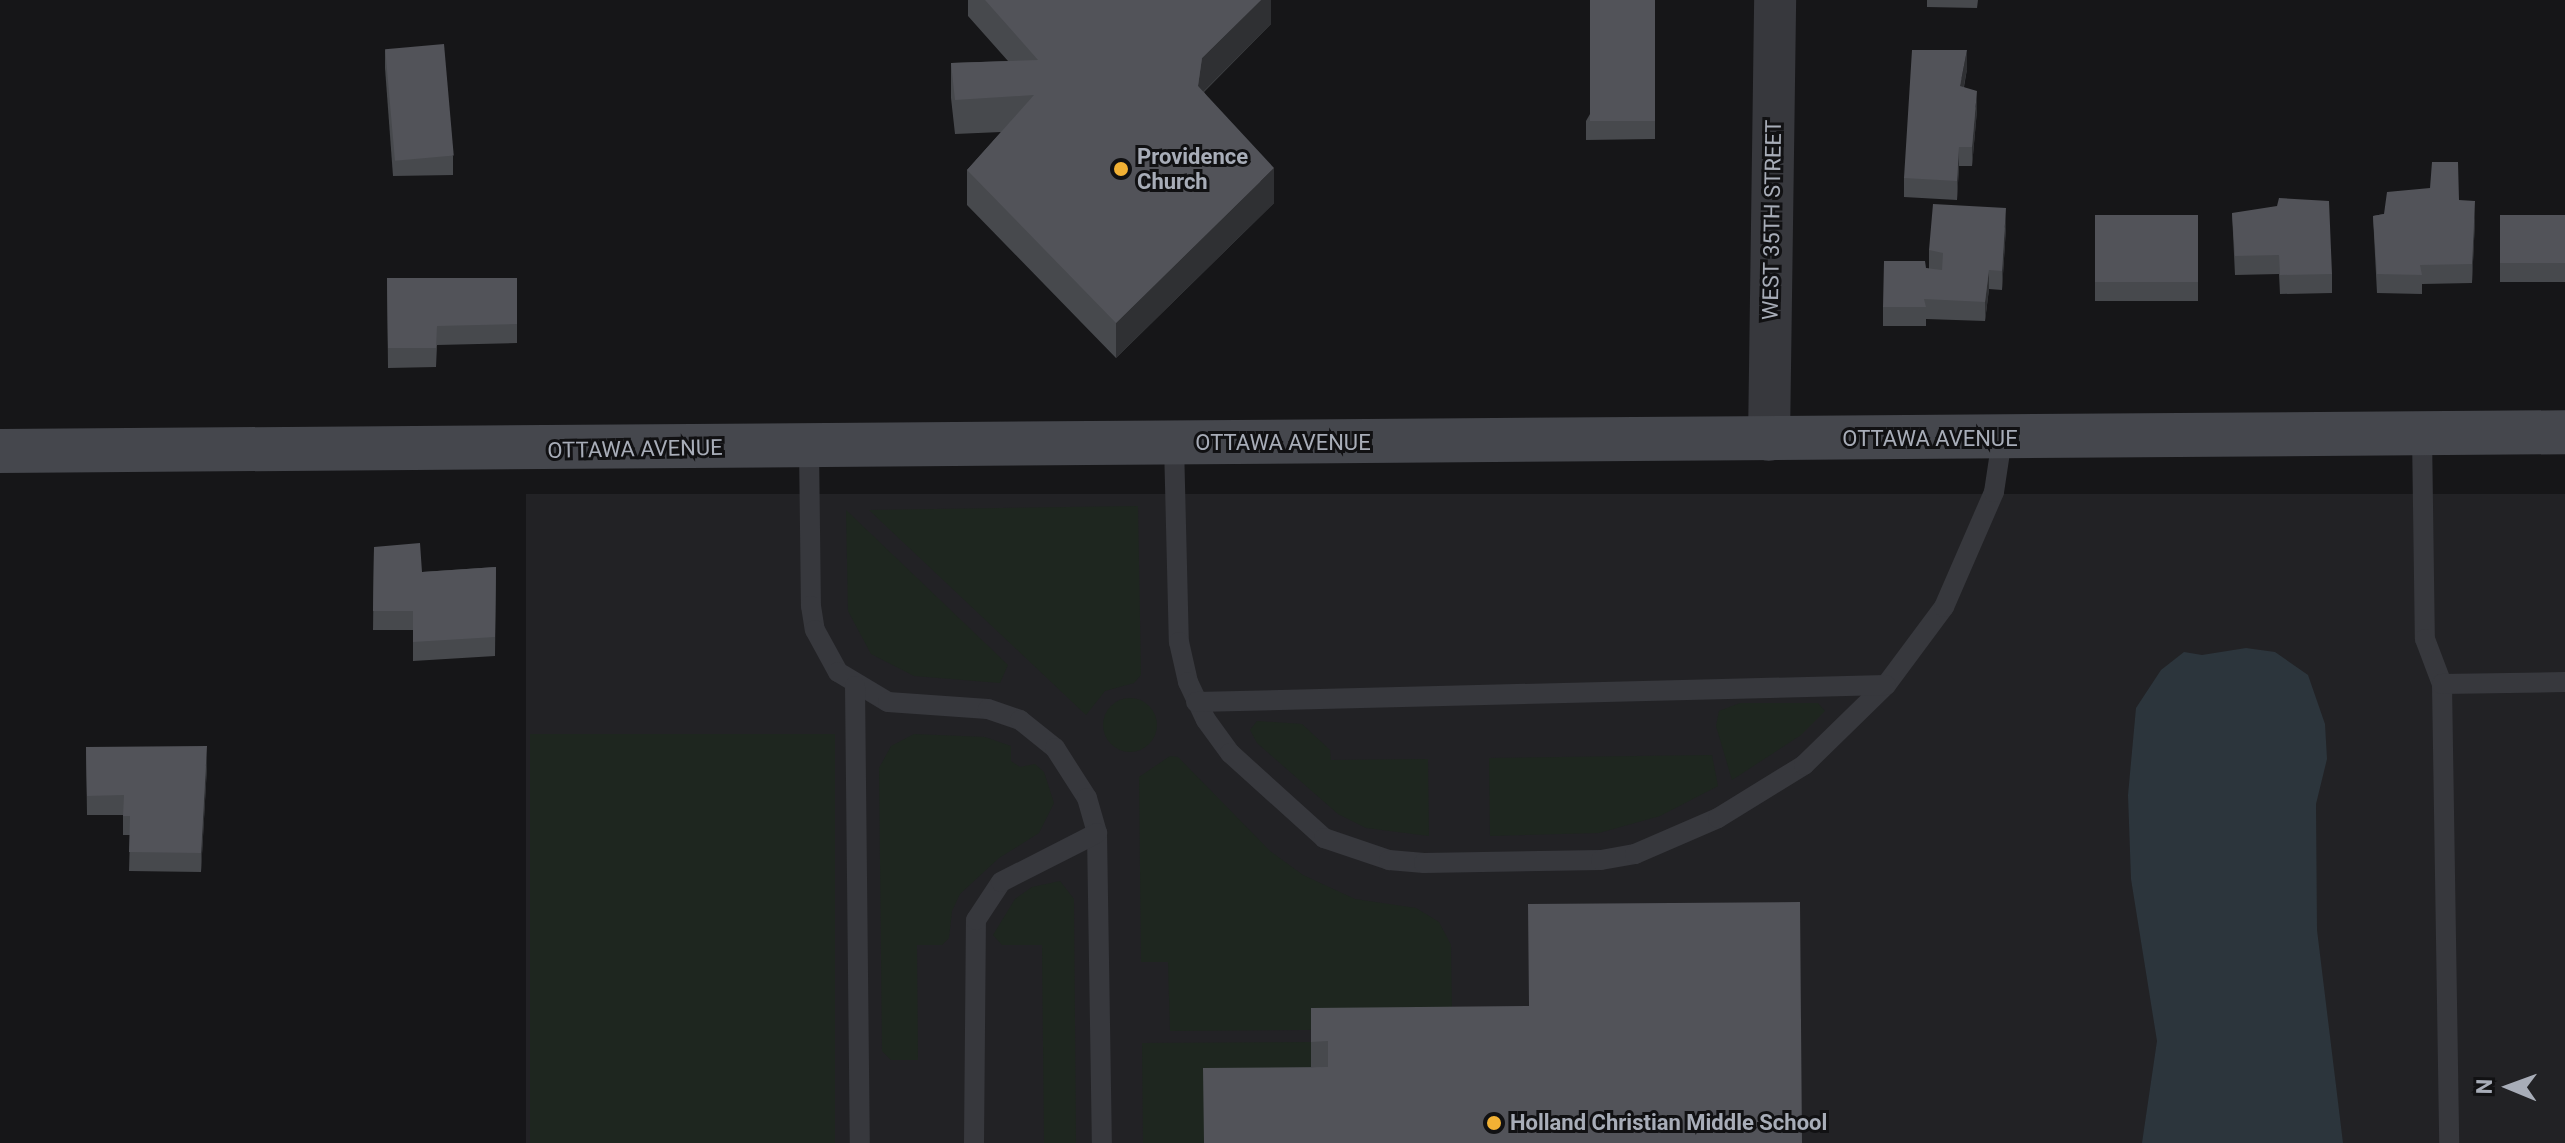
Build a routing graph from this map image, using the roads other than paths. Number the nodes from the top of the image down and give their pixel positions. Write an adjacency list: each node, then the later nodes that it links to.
1 (1775, 0): 5 (street, WEST 35TH STREET)
2 (2565, 432): 3 (street, OTTAWA AVENUE)
3 (2422, 434): 4 (street, OTTAWA AVENUE); 10 (lane)
4 (2002, 439): 5 (street, OTTAWA AVENUE); 11 (lane)
5 (1769, 440): 6 (street, OTTAWA AVENUE)
6 (1174, 444): 7 (street, OTTAWA AVENUE); 13 (lane)
7 (809, 447): 8 (street, OTTAWA AVENUE); 12 (lane)
8 (0, 451)
9 (2565, 682): 10 (lane)
10 (2442, 684): 18 (lane)
11 (1886, 685): 13 (lane); 13 (lane)
12 (855, 686): 14 (lane); 15 (lane)
13 (1196, 702)
14 (1097, 833): 16 (lane); 17 (lane)
15 (860, 1143)
16 (974, 1143)
17 (1102, 1143)
18 (2449, 1143)

